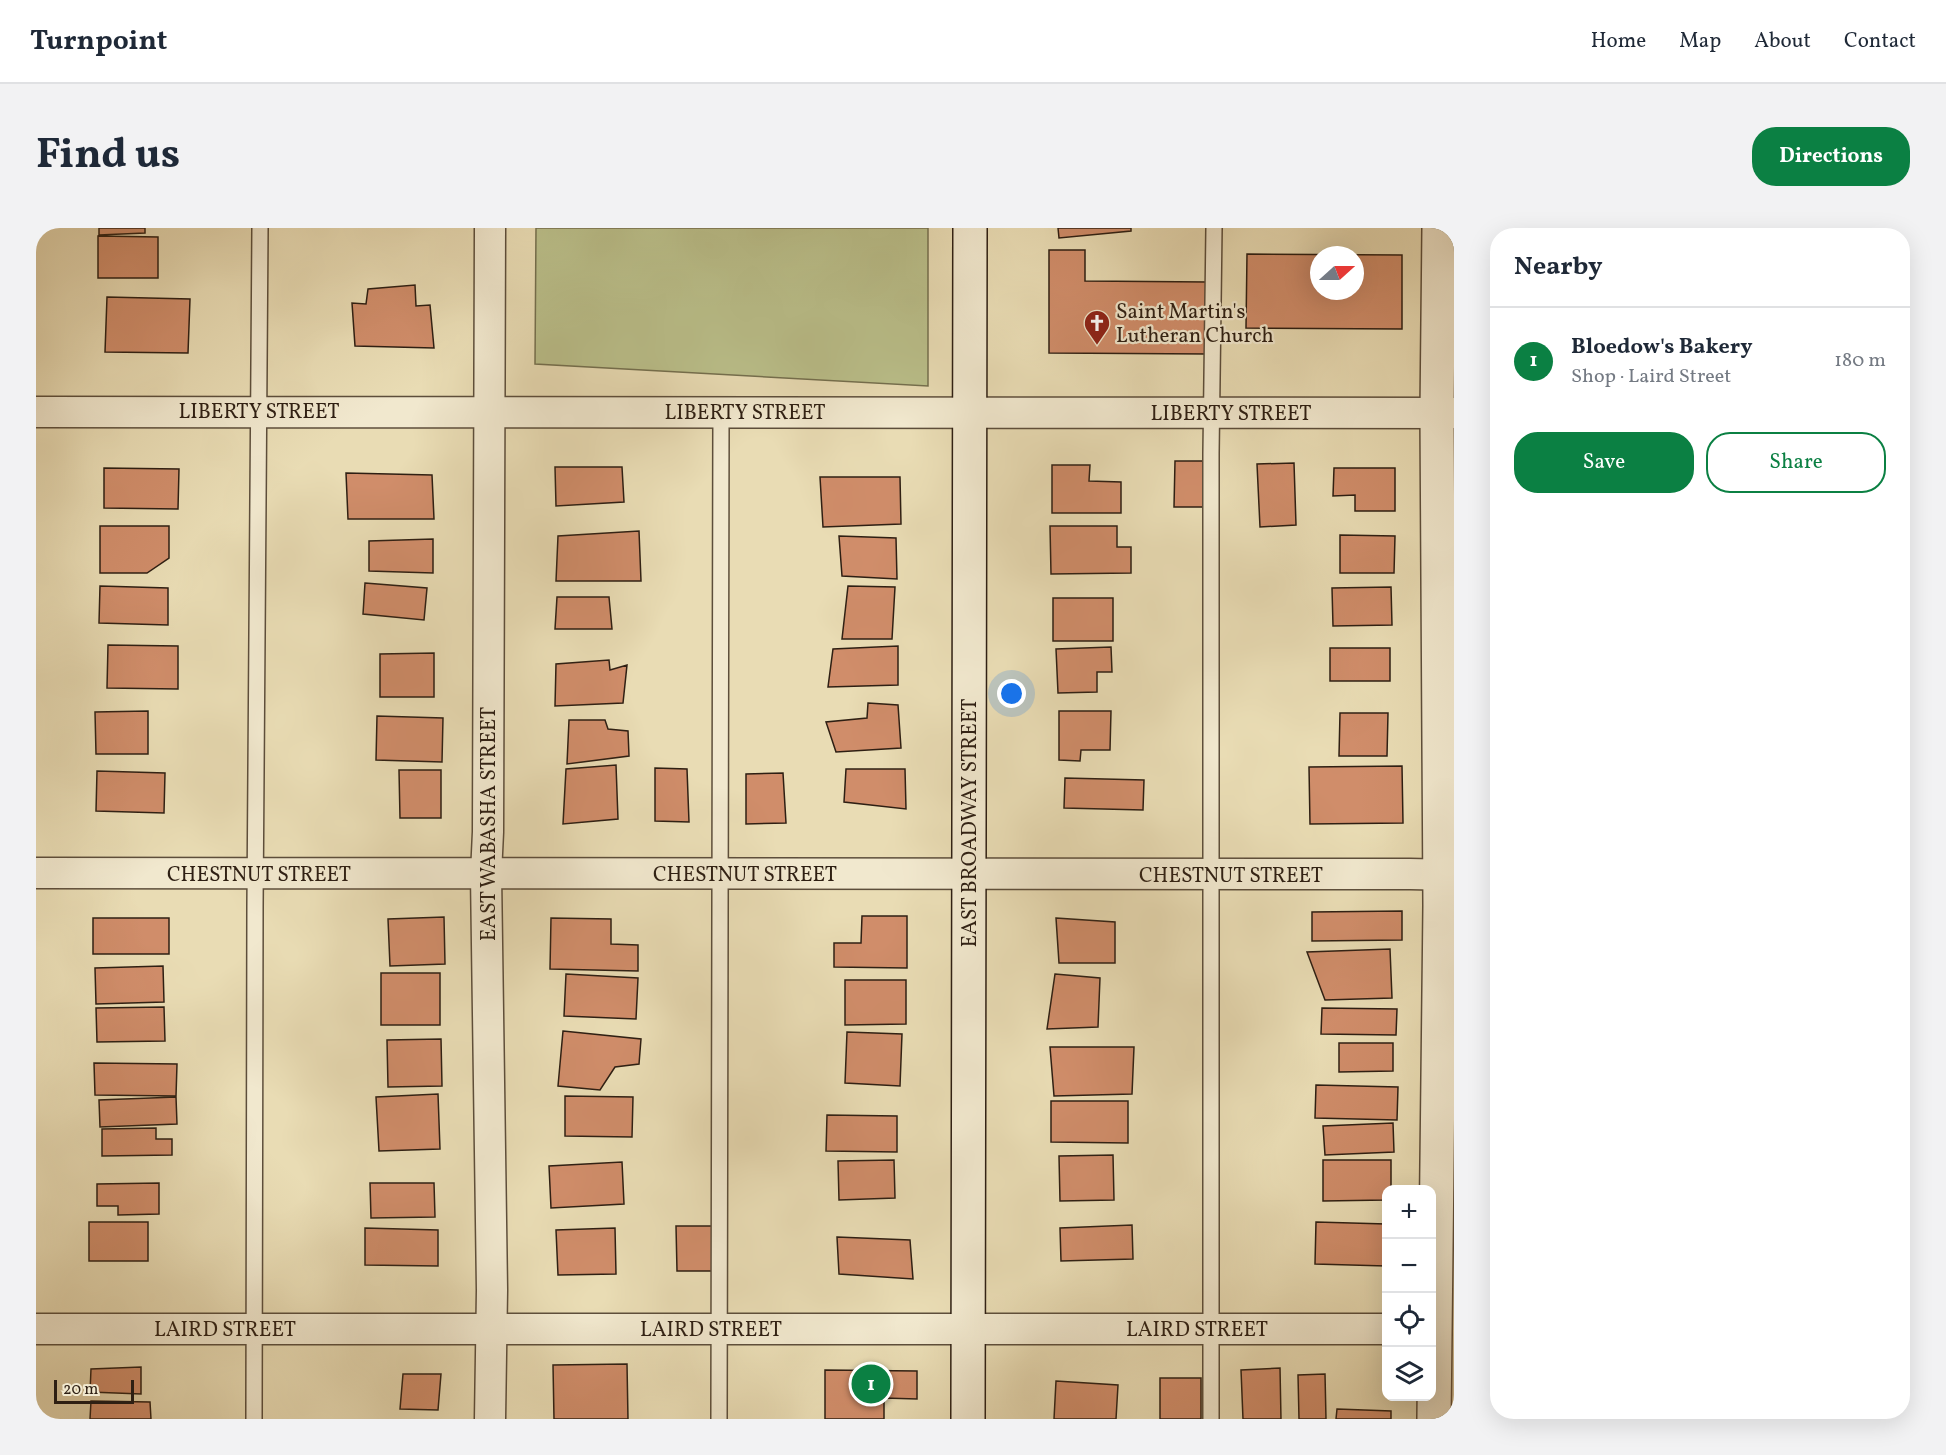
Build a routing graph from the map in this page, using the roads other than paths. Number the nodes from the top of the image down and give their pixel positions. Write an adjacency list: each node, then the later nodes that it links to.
1 (260, 228): 7 (lane)
2 (490, 228): 8 (street, EAST WABASHA STREET)
3 (970, 228): 10 (main road, EAST BROADWAY STREET)
4 (1214, 228): 11 (lane)
5 (1439, 228): 12 (main road)
6 (36, 412): 7 (street, LIBERTY STREET)
7 (259, 412): 8 (street, LIBERTY STREET); 14 (lane)
8 (489, 412): 9 (street, LIBERTY STREET); 15 (street, EAST WABASHA STREET)
9 (721, 412): 10 (street, LIBERTY STREET); 16 (lane)
10 (970, 412): 11 (street, LIBERTY STREET); 17 (main road, EAST BROADWAY STREET)
11 (1211, 413): 12 (street, LIBERTY STREET); 18 (lane)
12 (1445, 413): 19 (main road)
13 (36, 873): 14 (street, CHESTNUT STREET)
14 (255, 874): 15 (street, CHESTNUT STREET); 21 (lane)
15 (486, 874): 16 (street, CHESTNUT STREET); 22 (street, EAST WABASHA STREET)
16 (721, 874): 17 (street, CHESTNUT STREET); 23 (lane)
17 (969, 875): 18 (street, CHESTNUT STREET); 24 (main road, EAST BROADWAY STREET)
18 (1210, 875): 19 (street, CHESTNUT STREET); 25 (lane)
19 (1447, 875): 27 (main road)
20 (36, 1329): 21 (street, LAIRD STREET)
21 (253, 1329): 22 (street, LAIRD STREET); 28 (lane)
22 (491, 1329): 23 (street, LAIRD STREET); 29 (street, EAST WABASHA STREET)
23 (719, 1329): 24 (street, LAIRD STREET); 30 (lane)
24 (968, 1329): 25 (street, LAIRD STREET); 31 (main road, EAST BROADWAY STREET)
25 (1212, 1329): 26 (street, LAIRD STREET); 32 (lane)
26 (1382, 1329)
27 (1440, 1329): 33 (main road)
28 (254, 1419)
29 (490, 1419)
30 (719, 1419)
31 (968, 1419)
32 (1211, 1419)
33 (1434, 1419)

